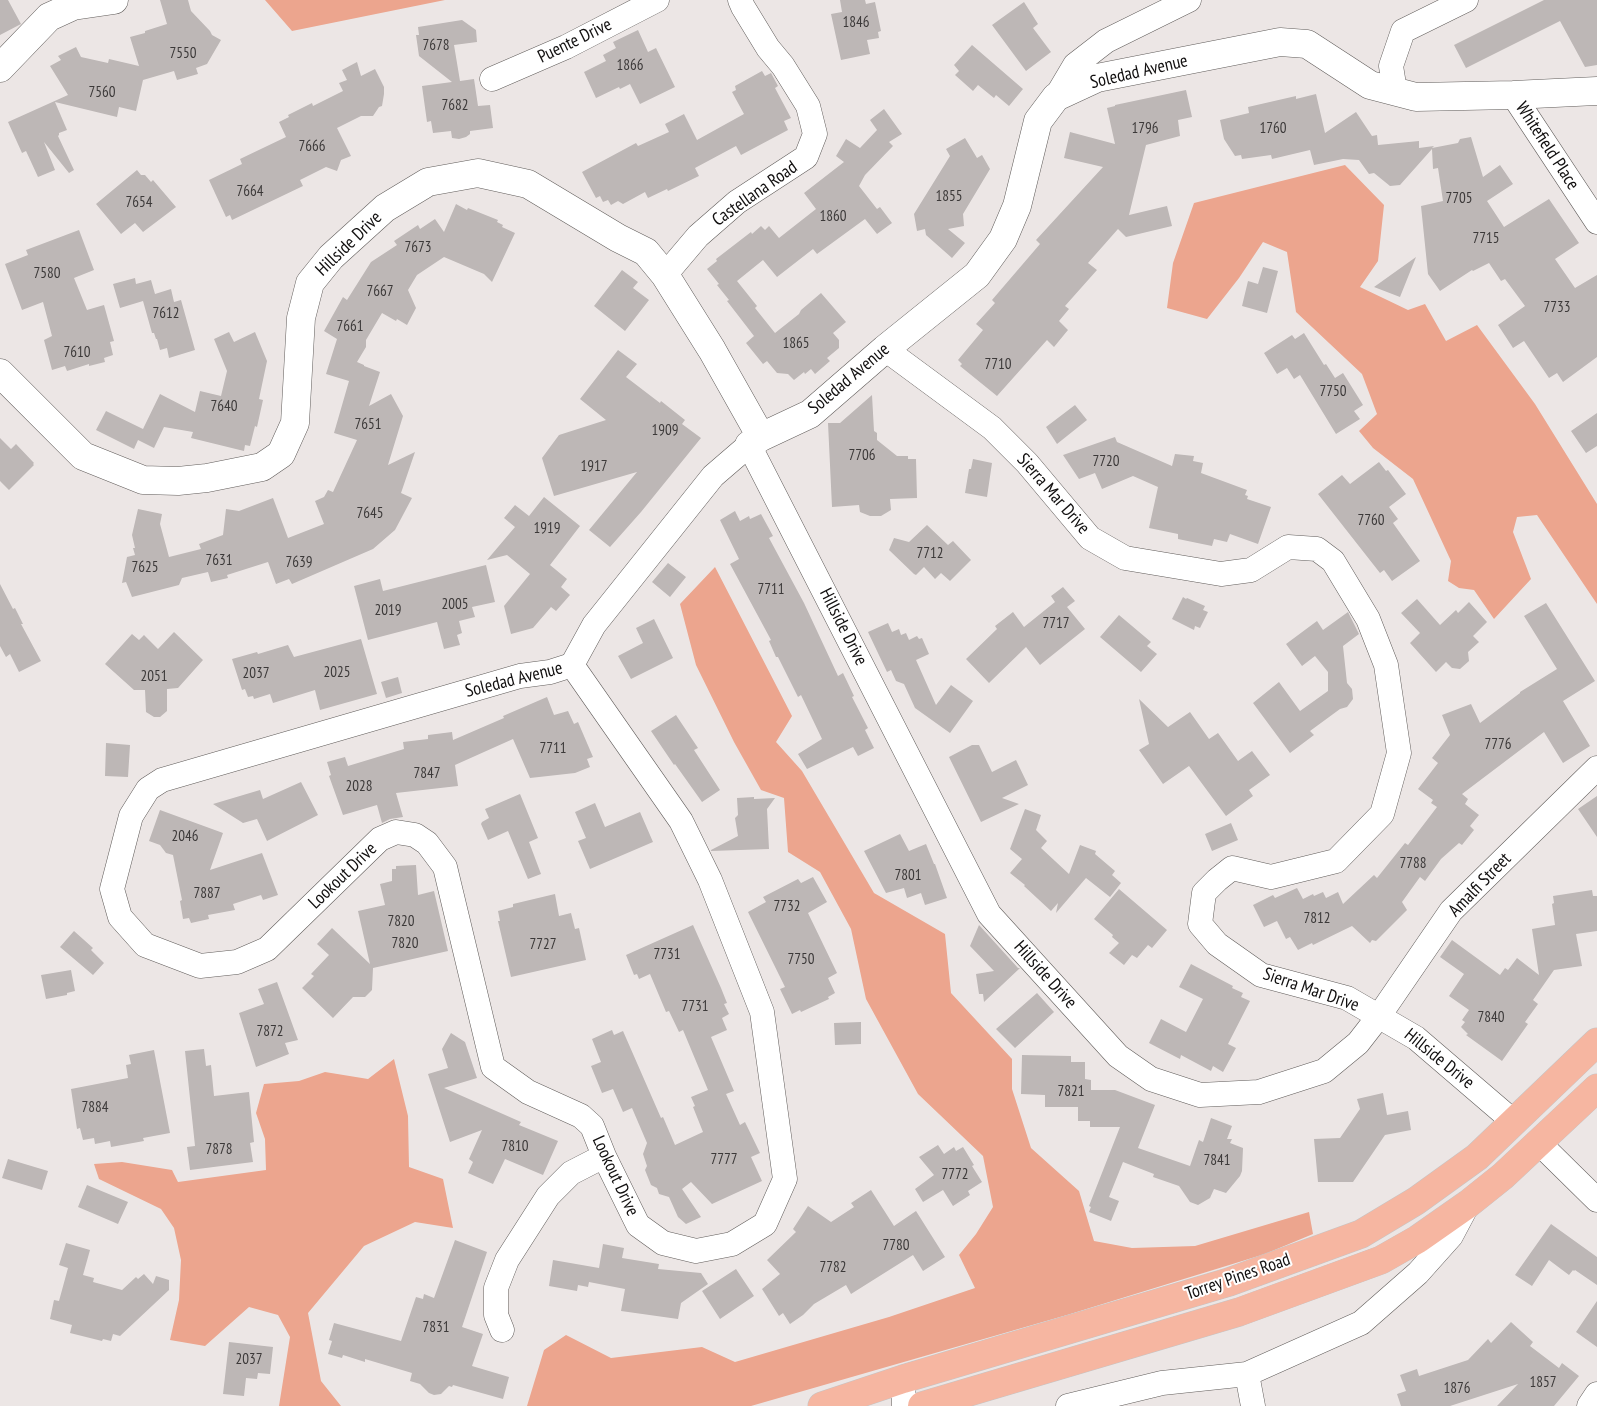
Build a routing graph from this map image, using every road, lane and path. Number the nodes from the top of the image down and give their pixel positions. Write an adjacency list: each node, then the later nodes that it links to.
1 (114, 0): 6 (street)
2 (657, 0): 7 (street, Puente Drive)
3 (740, 0): 13 (street, Castellana Road)
4 (1190, 0): 11 (street)
5 (1466, 0): 8 (street)
6 (0, 68)
7 (492, 79)
8 (1395, 91): 10 (street, Soledad Avenue); 11 (street, Soledad Avenue)
9 (1597, 91): 10 (street, Soledad Avenue)
10 (1513, 95): 12 (street, Whitefield Place)
11 (1056, 98): 14 (street, Soledad Avenue)
12 (1597, 222)
13 (665, 275): 15 (street, Hillside Drive); 16 (street, Hillside Drive)
14 (885, 349): 16 (street, Soledad Avenue); 20 (street, Sierra Mar Drive)
15 (0, 373)
16 (755, 441): 17 (street, Soledad Avenue); 20 (street, Hillside Drive)
17 (572, 665): 19 (street, Soledad Avenue); 25 (street, Lookout Drive)
18 (1597, 768): 20 (street, Amalfi Street)
19 (112, 889): 25 (street, Lookout Drive)
20 (1379, 1016): 23 (street, Hillside Drive)
21 (1597, 1042): 23 (main road, Torrey Pines Road)
22 (1597, 1088): 24 (main road, Torrey Pines Road)
23 (1514, 1122): 24 (main road, Hillside Drive); 30 (main road, Torrey Pines Road)
24 (1538, 1142): 26 (street); 27 (main road, Torrey Pines Road)
25 (604, 1156): 28 (street)
26 (1597, 1200)
27 (1468, 1204): 29 (street); 34 (main road, Torrey Pines Road)
28 (502, 1330)
29 (1247, 1374): 35 (street); 36 (street)
30 (903, 1379): 32 (main road, Torrey Pines Road); 33 (street)
31 (1597, 1394): 37 (street)
32 (822, 1406)
33 (904, 1406)
34 (922, 1406)
35 (1068, 1406)
36 (1253, 1406)
37 (1589, 1406)

